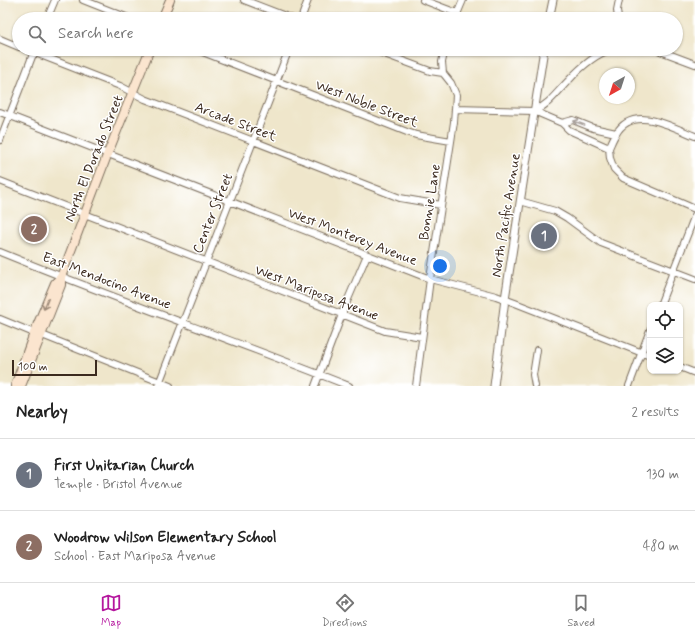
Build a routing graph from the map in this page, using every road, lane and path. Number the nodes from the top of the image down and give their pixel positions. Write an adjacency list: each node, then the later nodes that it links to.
1 (55, 0): 10 (street)
2 (84, 0): 11 (street)
3 (170, 0): 12 (main road)
4 (244, 0): 13 (street)
5 (308, 0): 14 (street)
6 (423, 0): 15 (street)
7 (463, 0): 16 (street)
8 (553, 0): 17 (street)
9 (619, 0): 18 (street)
10 (50, 12)
11 (114, 12)
12 (165, 12)
13 (275, 12)
14 (304, 12)
15 (448, 12)
16 (458, 12)
17 (550, 12)
18 (617, 12)
19 (0, 39): 20 (street)
20 (12, 44)
21 (33, 56): 38 (street)
22 (47, 56): 34 (street, Arcade Street)
23 (147, 56): 34 (main road, North El Dorado Street)
24 (213, 56): 33 (street, West Noble Street)
25 (286, 56): 33 (street, Center Street)
26 (390, 56): 32 (street)
27 (443, 56): 32 (street)
28 (543, 56): 36 (street, North Pacific Avenue)
29 (598, 56): 36 (street)
30 (674, 56): 31 (street)
31 (695, 64)
32 (443, 73): 35 (street, Bonnie Lane)
33 (276, 81): 43 (street, Center Street); 44 (street, West Noble Street)
34 (133, 92): 43 (street, Arcade Street); 46 (main road, North El Dorado Street)
35 (455, 109): 36 (street); 44 (street, Bonnie Lane)
36 (534, 111): 39 (street); 49 (street, North Pacific Avenue)
37 (0, 112): 38 (street, West Monterey Avenue)
38 (10, 116): 42 (street); 46 (street, West Monterey Avenue)
39 (562, 123): 40 (street, one-way to 39); 45 (street)
40 (616, 133): 41 (street); 45 (street)
41 (695, 136)
42 (0, 140)
43 (253, 141): 48 (street, Center Street); 50 (street, Arcade Street)
44 (451, 141): 50 (street, Bonnie Lane)
45 (609, 148): 51 (street)
46 (108, 153): 48 (street, West Monterey Avenue); 52 (main road, North El Dorado Street)
47 (0, 181): 52 (street, West Mariposa Avenue)
48 (230, 201): 55 (street, West Monterey Avenue); 56 (street, Center Street)
49 (520, 201): 57 (street); 61 (street, North Pacific Avenue)
50 (441, 205): 59 (street, Bonnie Lane)
51 (695, 208)
52 (85, 214): 56 (street, West Mariposa Avenue); 58 (main road, North El Dorado Street)
53 (695, 215): 57 (street)
54 (0, 252): 58 (street, East Mendocino Avenue)
55 (367, 255): 59 (street, West Monterey Avenue); 63 (street)
56 (206, 261): 63 (street, West Mariposa Avenue); 65 (street, Center Street)
57 (673, 271): 60 (street); 62 (street)
58 (61, 277): 65 (street, East Mendocino Avenue); 66 (main road, North El Dorado Street)
59 (430, 279): 61 (street, West Monterey Avenue); 67 (street, Bonnie Lane)
60 (695, 279)
61 (505, 299): 70 (street, West Monterey Avenue); 82 (street, North Pacific Avenue)
62 (661, 302)
63 (342, 314): 67 (street, West Mariposa Avenue); 74 (street)
64 (0, 320): 66 (street)
65 (182, 322): 74 (street, East Mendocino Avenue); 75 (street, Center Street)
66 (38, 334): 75 (street); 76 (main road, North El Dorado Street); 77 (main road, North El Dorado Street)
67 (422, 337): 81 (street, Bonnie Lane)
68 (647, 338): 70 (street)
69 (537, 350): 83 (street)
70 (642, 352): 71 (street, West Monterey Avenue); 84 (street)
71 (647, 354)
72 (683, 368): 73 (street)
73 (695, 373)
74 (320, 374): 79 (street); 80 (street, East Mendocino Avenue)
75 (158, 384): 78 (street)
76 (15, 386)
77 (21, 386)
78 (170, 386)
79 (315, 386)
80 (349, 386)
81 (416, 386)
82 (494, 386)
83 (535, 386)
84 (629, 386)

